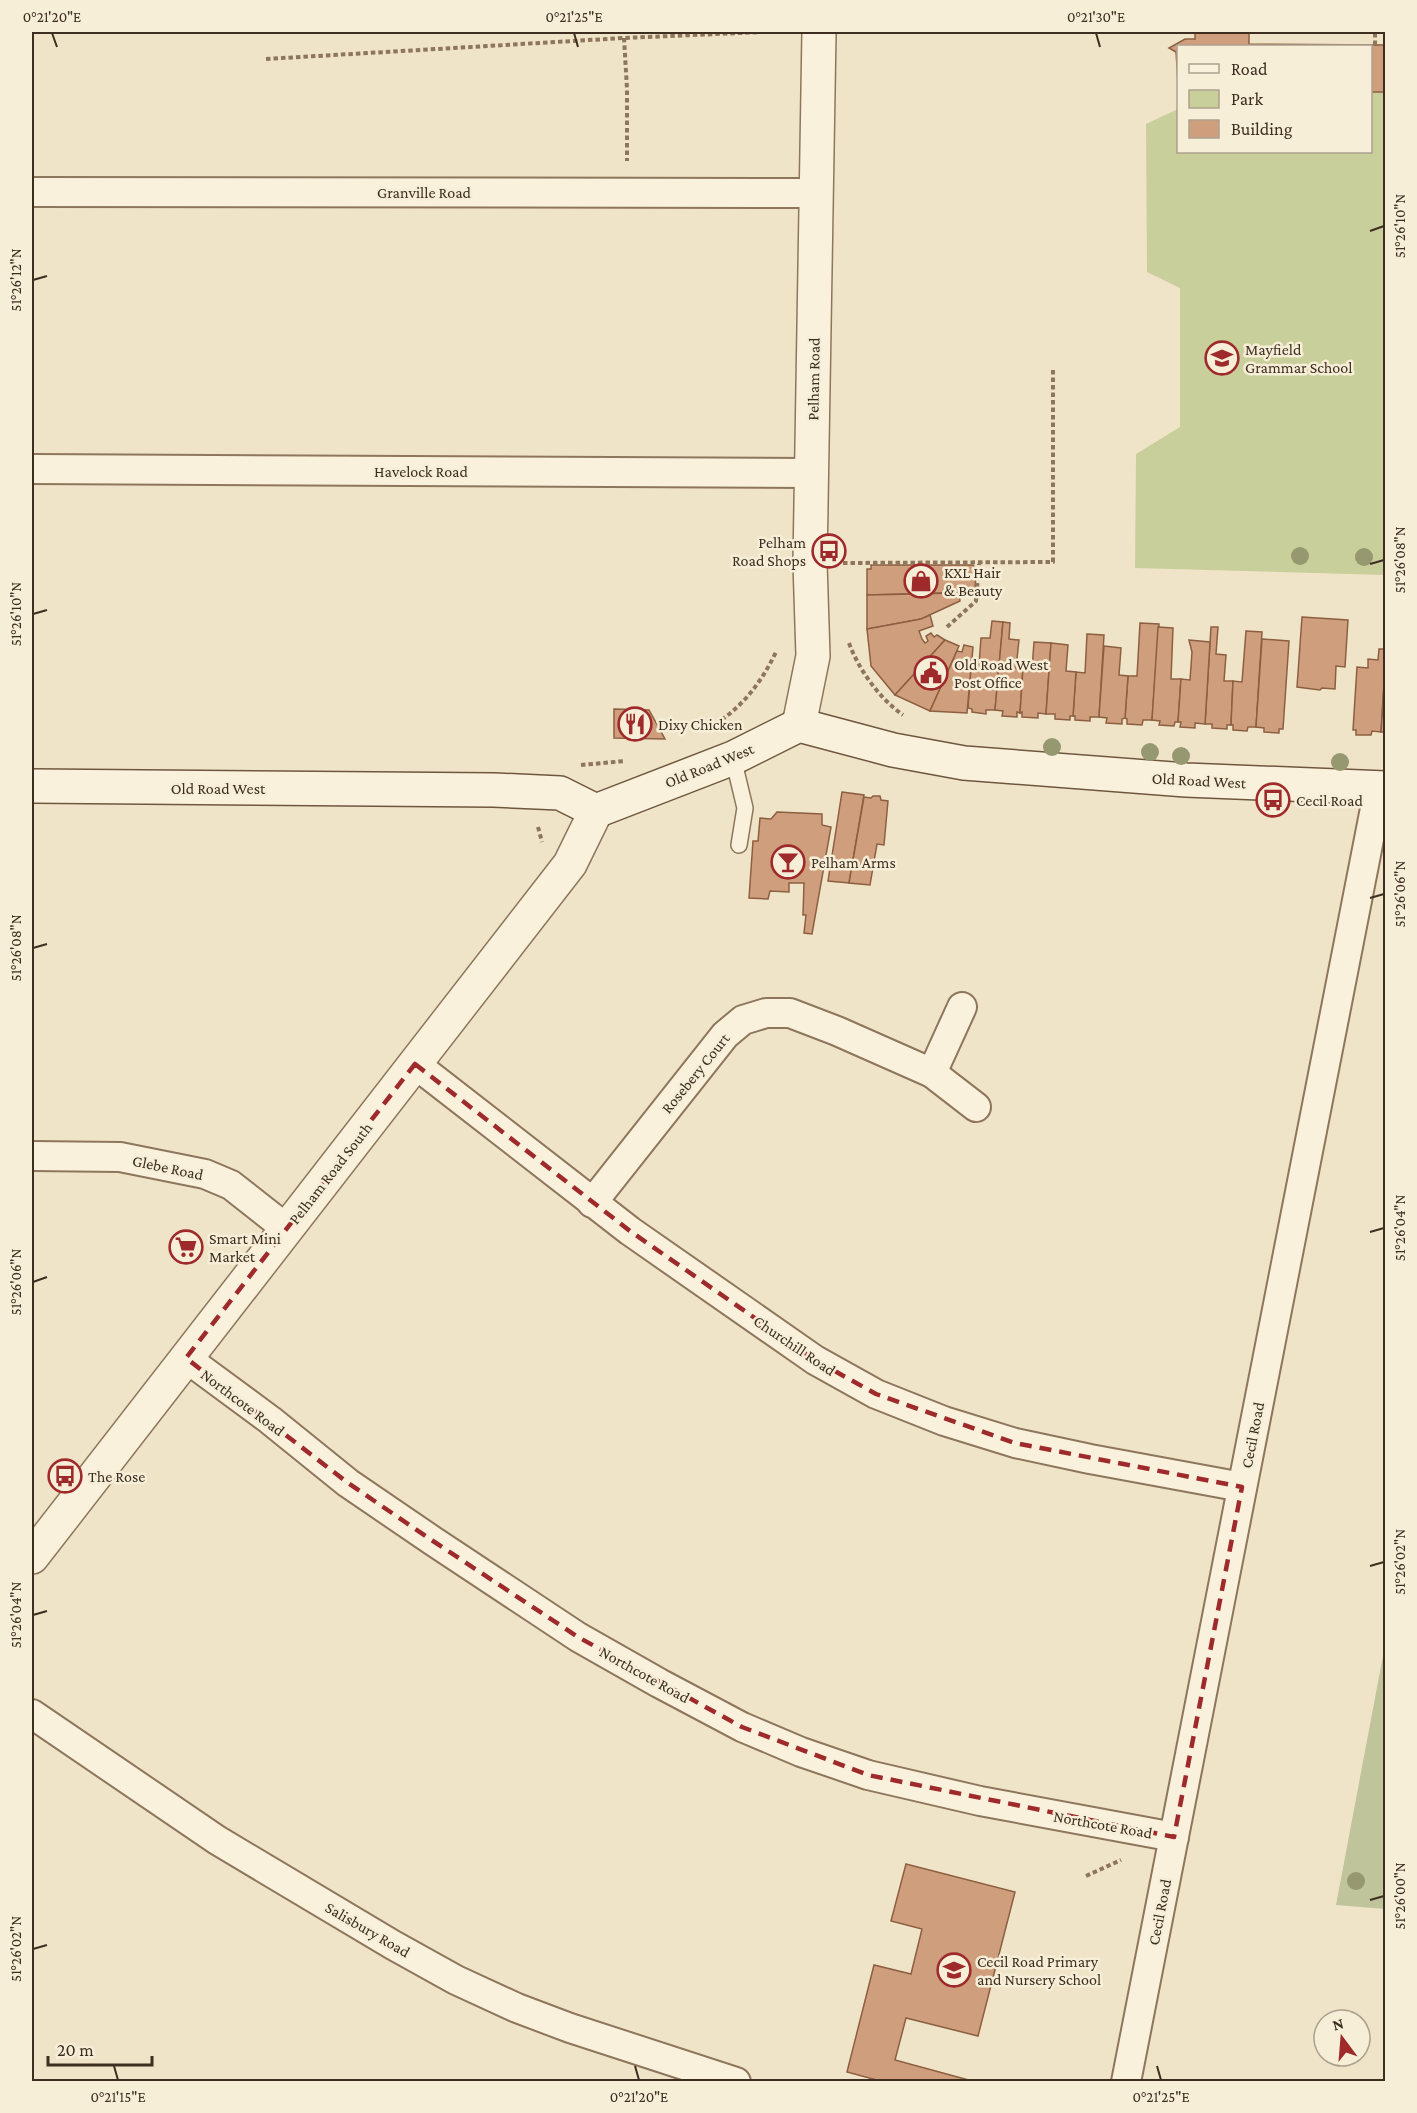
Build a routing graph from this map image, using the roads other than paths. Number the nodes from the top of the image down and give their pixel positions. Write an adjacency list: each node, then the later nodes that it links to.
1 (819, 32): 3 (street, Pelham Road)
2 (32, 192): 3 (street, Granville Road)
3 (816, 193): 5 (street, Pelham Road)
4 (32, 469): 5 (street, Havelock Road)
5 (811, 473): 6 (street, Pelham Road)
6 (799, 725): 7 (street, Old Road West); 9 (street, Old Road West)
7 (733, 758): 10 (street, Old Road West); 11 (lane)
8 (32, 786): 10 (street, Old Road West)
9 (1382, 788): 20 (street, Cecil Road)
10 (596, 811): 13 (street, Pelham Road South)
11 (739, 845)
12 (962, 1007): 14 (street)
13 (415, 1064): 17 (street, Churchill Road); 18 (street, Pelham Road South)
14 (932, 1073): 15 (street, Rosebery Court); 17 (street, Rosebery Court)
15 (976, 1107)
16 (32, 1156): 18 (street, Glebe Road)
17 (592, 1203): 20 (street, Churchill Road)
18 (287, 1229): 19 (street, Pelham Road South)
19 (186, 1358): 21 (street, Pelham Road South); 23 (street, Northcote Road)
20 (1242, 1487): 23 (street, Cecil Road)
21 (32, 1557)
22 (32, 1714): 24 (street, Salisbury Road)
23 (1174, 1837): 25 (street, Cecil Road)
24 (736, 2082)
25 (1126, 2082)

